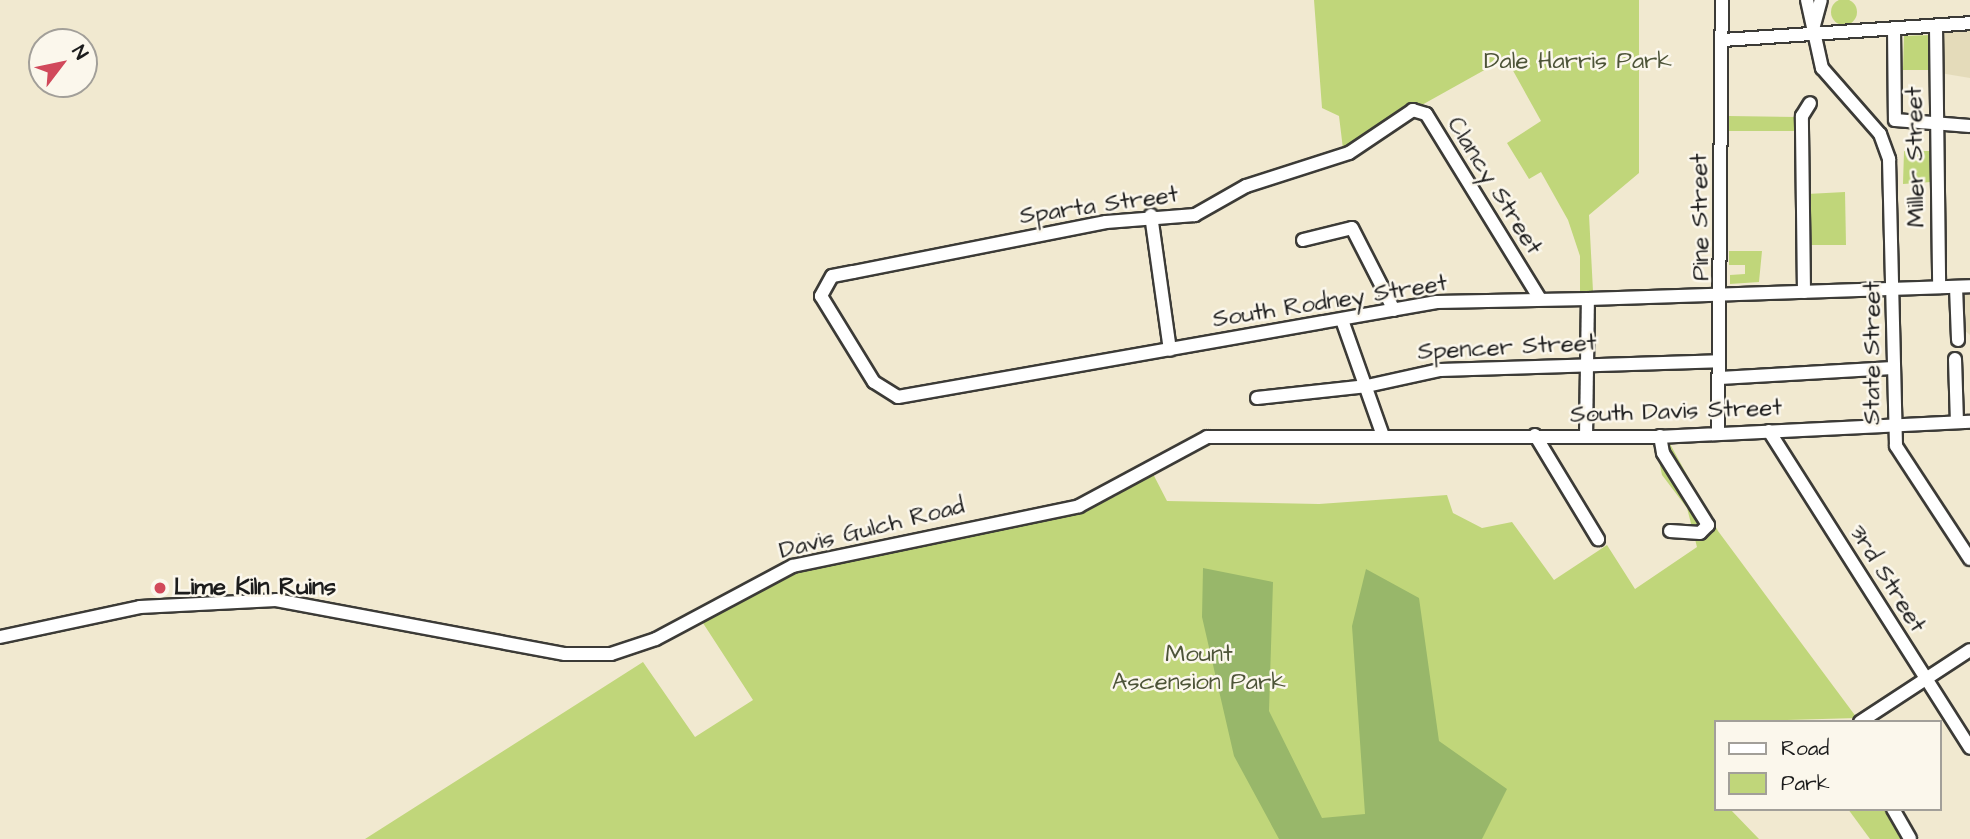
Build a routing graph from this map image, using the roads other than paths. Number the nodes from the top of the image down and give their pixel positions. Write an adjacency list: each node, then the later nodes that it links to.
1 (1722, 0): 8 (street, Pine Street)
2 (1807, 0): 7 (street)
3 (1821, 0): 7 (street)
4 (1970, 23): 5 (street)
5 (1936, 27): 6 (street); 11 (street, Miller Street)
6 (1894, 29): 7 (street); 11 (street)
7 (1812, 33): 8 (street); 17 (street, State Street)
8 (1723, 40): 19 (street, Pine Street)
9 (1810, 103): 18 (street)
10 (1404, 116): 13 (street, Sparta Street); 20 (street, Clancy Street)
11 (1936, 121): 12 (street); 16 (street, Miller Street)
12 (1970, 125)
13 (1152, 215): 25 (street); 31 (street, Sparta Street)
14 (1303, 240): 22 (street)
15 (1963, 286): 16 (street, South Rodney Street); 24 (street)
16 (1939, 287): 17 (street, South Rodney Street)
17 (1896, 290): 18 (street, South Rodney Street); 29 (street, State Street)
18 (1804, 292): 19 (street, South Rodney Street)
19 (1723, 295): 21 (street, South Rodney Street); 27 (street, Pine Street)
20 (1540, 299): 21 (street, South Rodney Street); 22 (street, South Rodney Street)
21 (1588, 299): 28 (street)
22 (1394, 310): 23 (street, South Rodney Street)
23 (1342, 320): 25 (street, South Rodney Street); 32 (street)
24 (1958, 340)
25 (1170, 350): 31 (street, South Rodney Street)
26 (1955, 359): 34 (street)
27 (1719, 361): 28 (street, Spencer Street); 30 (street, Pine Street)
28 (1588, 365): 32 (street, Spencer Street); 41 (street)
29 (1893, 368): 30 (street); 35 (street, State Street)
30 (1720, 378): 37 (street, Pine Street)
31 (874, 382)
32 (1367, 386): 33 (street, Spencer Street); 39 (street)
33 (1257, 398)
34 (1963, 422): 35 (street, South Davis Street)
35 (1892, 424): 36 (street, South Davis Street); 44 (street, State Street)
36 (1769, 431): 37 (street, South Davis Street); 47 (street, 3rd Street)
37 (1718, 434): 40 (street, South Davis Street)
38 (1535, 435): 39 (street, South Davis Street); 41 (street, South Davis Street); 43 (street)
39 (1383, 436): 45 (street, Davis Gulch Road)
40 (1660, 436): 41 (street, South Davis Street); 42 (street)
41 (1586, 437)
42 (1670, 531)
43 (1598, 539)
44 (1970, 559)
45 (0, 637)
46 (1970, 650): 47 (street)
47 (1925, 678): 48 (street); 49 (street, 3rd Street)
48 (1863, 720)
49 (1970, 748)
50 (1894, 811): 51 (street)
51 (1910, 839)

